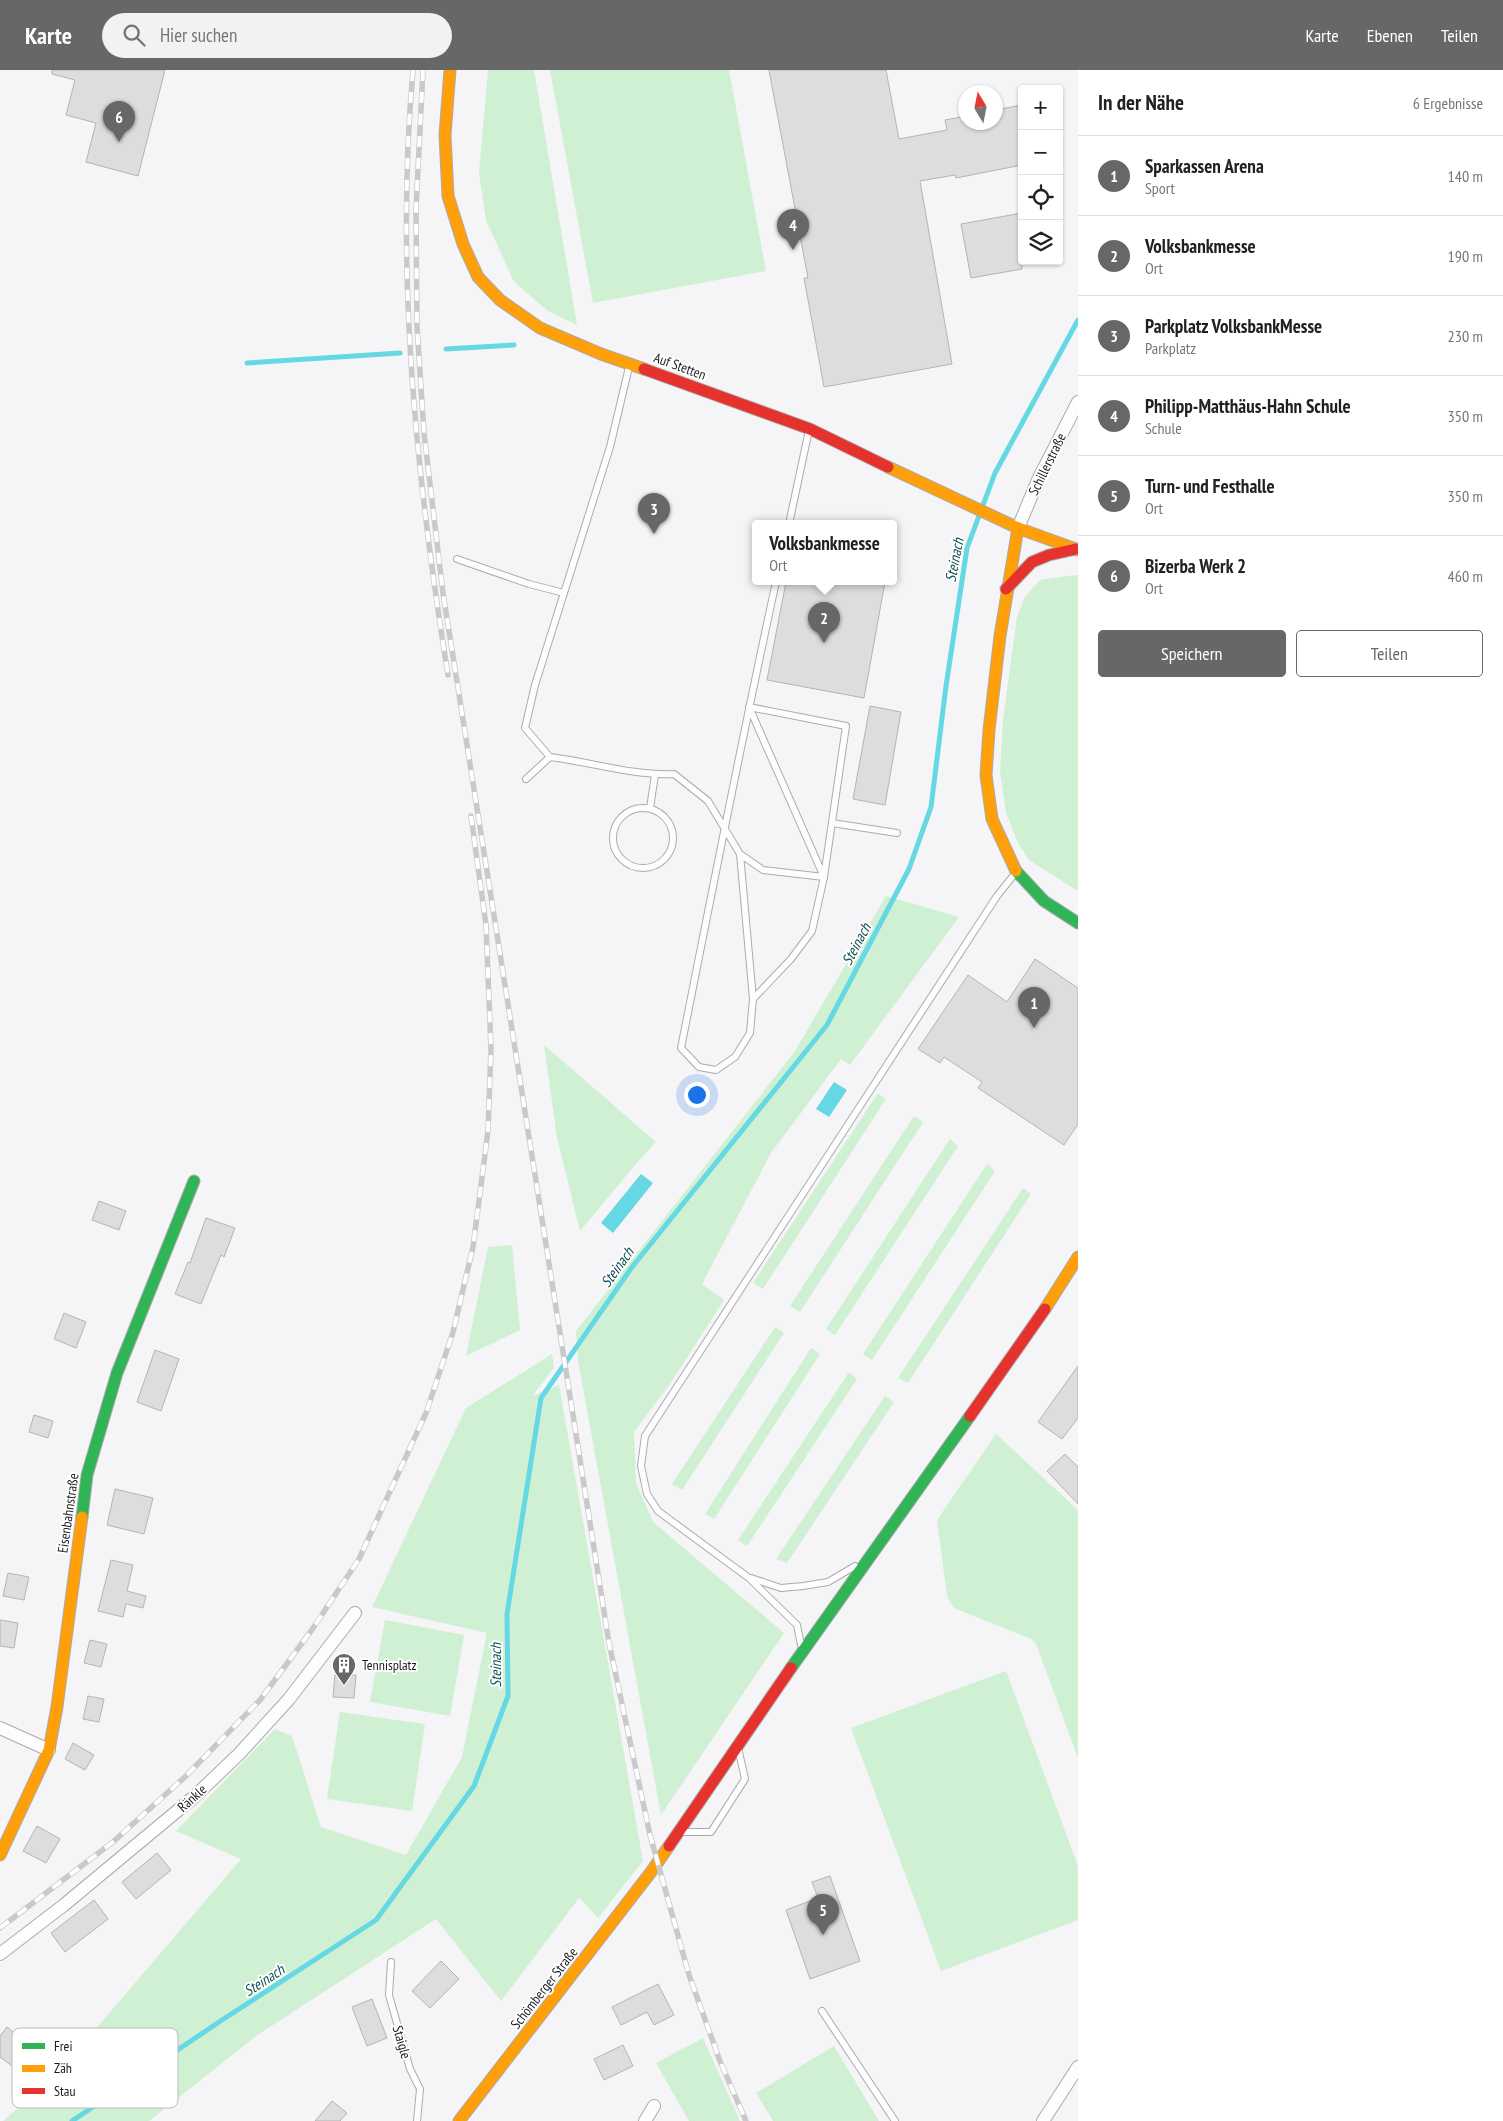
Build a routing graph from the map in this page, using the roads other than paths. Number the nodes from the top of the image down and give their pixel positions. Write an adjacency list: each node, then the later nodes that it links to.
1 (450, 70): 2 (main road, Auf Stetten)
2 (630, 364): 4 (main road, Auf Stetten); 11 (lane)
3 (1078, 402): 6 (street, Schillerstraße)
4 (810, 429): 5 (lane); 6 (main road, Auf Stetten)
5 (790, 520)
6 (1018, 528): 7 (main road, Auf Stetten); 10 (main road)
7 (1077, 549): 10 (main road)
8 (457, 559): 11 (lane)
9 (775, 585): 12 (lane)
10 (1006, 589): 21 (main road)
11 (564, 593): 13 (lane)
12 (749, 707): 17 (lane); 18 (lane); 22 (lane)
13 (550, 757): 14 (lane); 15 (lane)
14 (655, 775): 16 (lane); 18 (lane)
15 (526, 779)
16 (650, 808): 16 (lane)
17 (832, 824): 19 (lane); 22 (lane)
18 (724, 828): 20 (lane); 25 (lane)
19 (898, 833)
20 (740, 854): 22 (lane); 25 (lane)
21 (1016, 871): 23 (main road); 24 (main road); 31 (lane)
22 (824, 877): 25 (lane)
23 (1078, 910)
24 (1078, 923)
25 (753, 999)
26 (194, 1181): 36 (main road, Eisenbahnstraße)
27 (1078, 1256): 29 (main road)
28 (1078, 1270): 29 (main road)
29 (1046, 1309): 30 (main road, Schömberger Straße)
30 (870, 1557): 31 (lane); 33 (main road, Schömberger Straße)
31 (749, 1578): 33 (lane)
32 (355, 1613): 39 (street, Ränkle)
33 (800, 1656): 35 (main road, Schömberger Straße)
34 (0, 1728): 36 (street)
35 (737, 1747): 37 (main road, Schömberger Straße); 37 (lane)
36 (49, 1750): 38 (main road, Eisenbahnstraße)
37 (678, 1832): 45 (main road, Schömberger Straße)
38 (0, 1856)
39 (0, 1954)
40 (391, 1962): 44 (lane, Staigle)
41 (822, 2012): 47 (lane)
42 (1078, 2068): 48 (street)
43 (654, 2106): 46 (street)
44 (417, 2121)
45 (458, 2121)
46 (645, 2121)
47 (895, 2121)
48 (1044, 2121)

